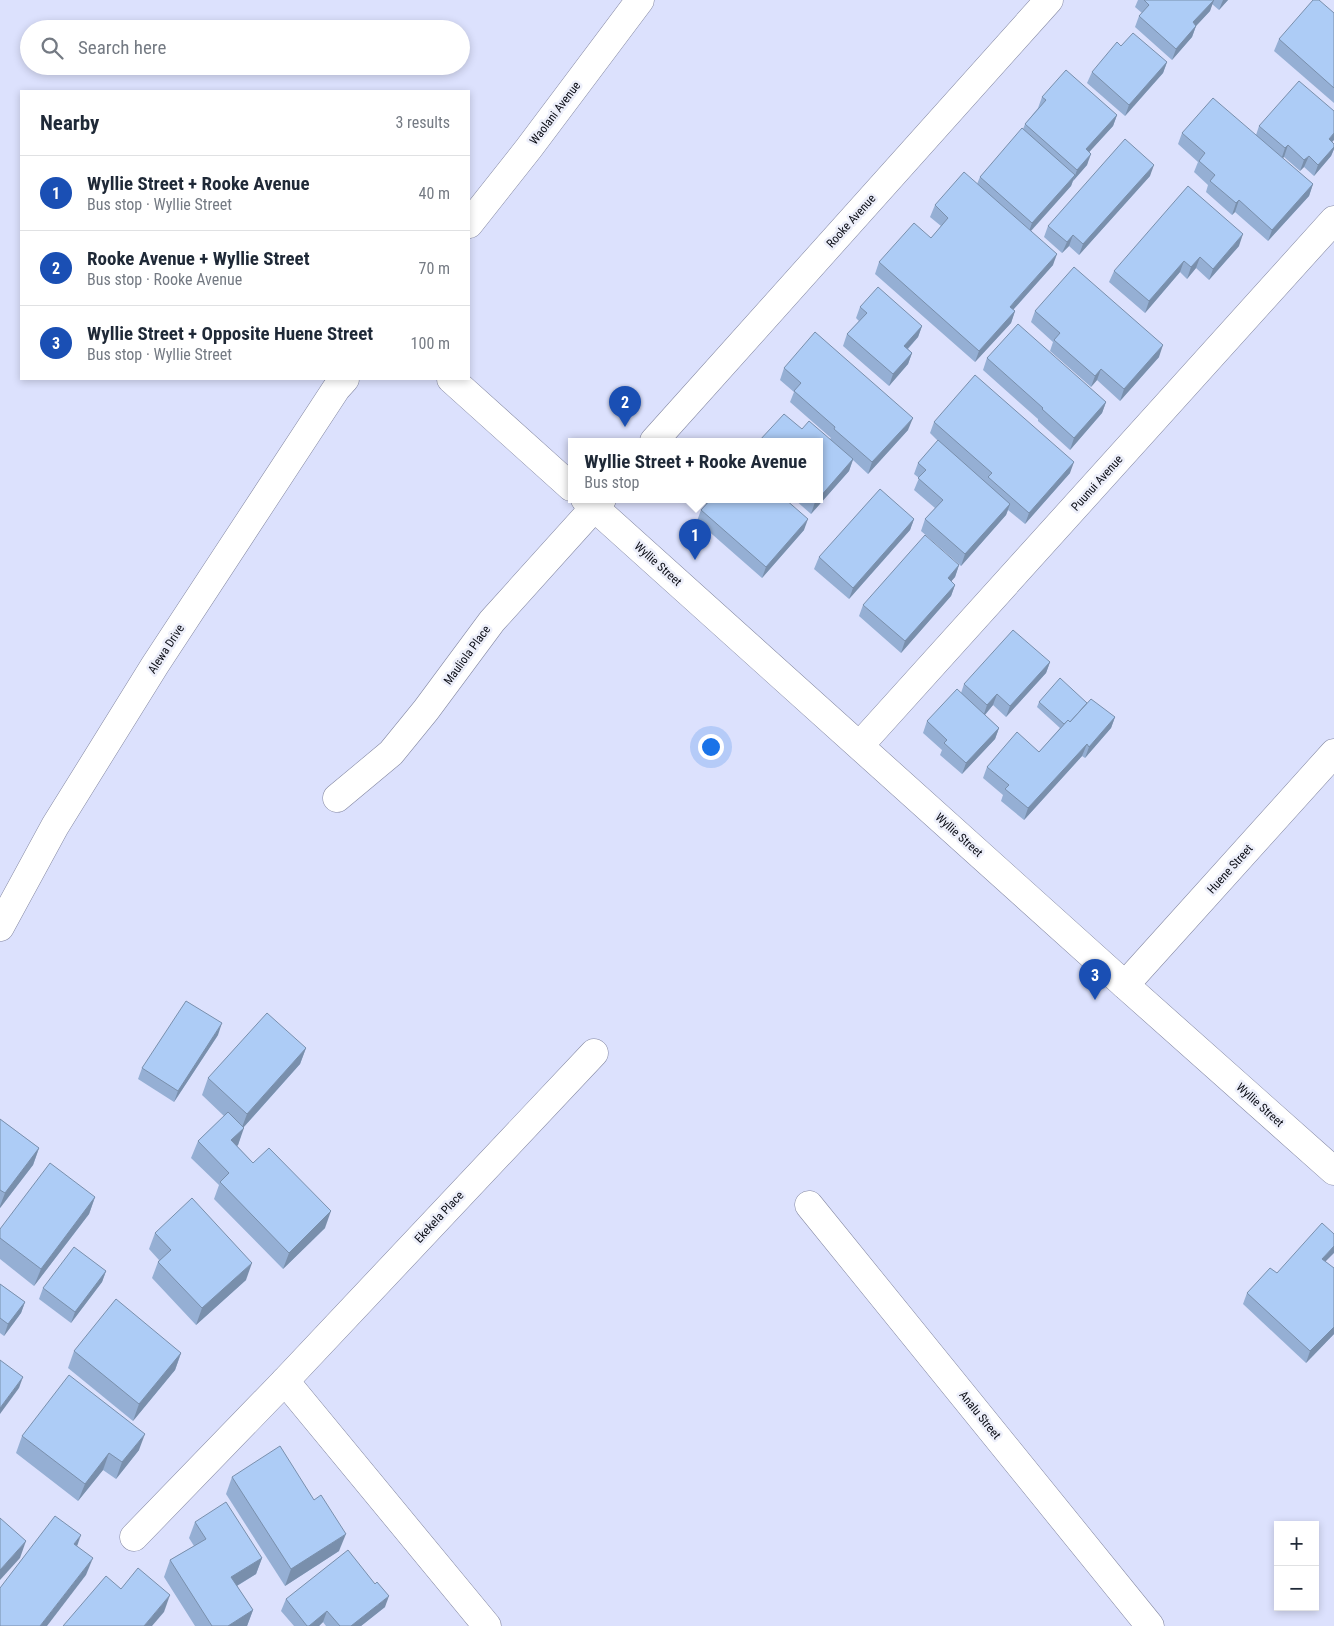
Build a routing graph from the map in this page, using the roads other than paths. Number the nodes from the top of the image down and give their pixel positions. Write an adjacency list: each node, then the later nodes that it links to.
1 (640, 0): 4 (street, Waolani Avenue)
2 (1049, 0): 7 (street, Rooke Avenue)
3 (1334, 220): 11 (street, Puunui Avenue)
4 (470, 223)
5 (344, 380): 14 (street, Alewa Drive)
6 (452, 380): 8 (street)
7 (657, 438)
8 (568, 484)
9 (593, 503): 13 (street, Mauliola Place)
10 (595, 503): 11 (street, Wyllie Street)
11 (860, 745): 15 (street, Wyllie Street)
12 (1334, 753): 15 (street, Huene Street)
13 (337, 798)
14 (0, 927)
15 (1125, 985): 17 (street, Wyllie Street)
16 (594, 1053): 19 (street, Ekekela Place)
17 (1334, 1171)
18 (809, 1204): 22 (street, Analu Street)
19 (285, 1381): 20 (street, Ekekela Place); 21 (street)
20 (134, 1537)
21 (487, 1626)
22 (1150, 1626)

